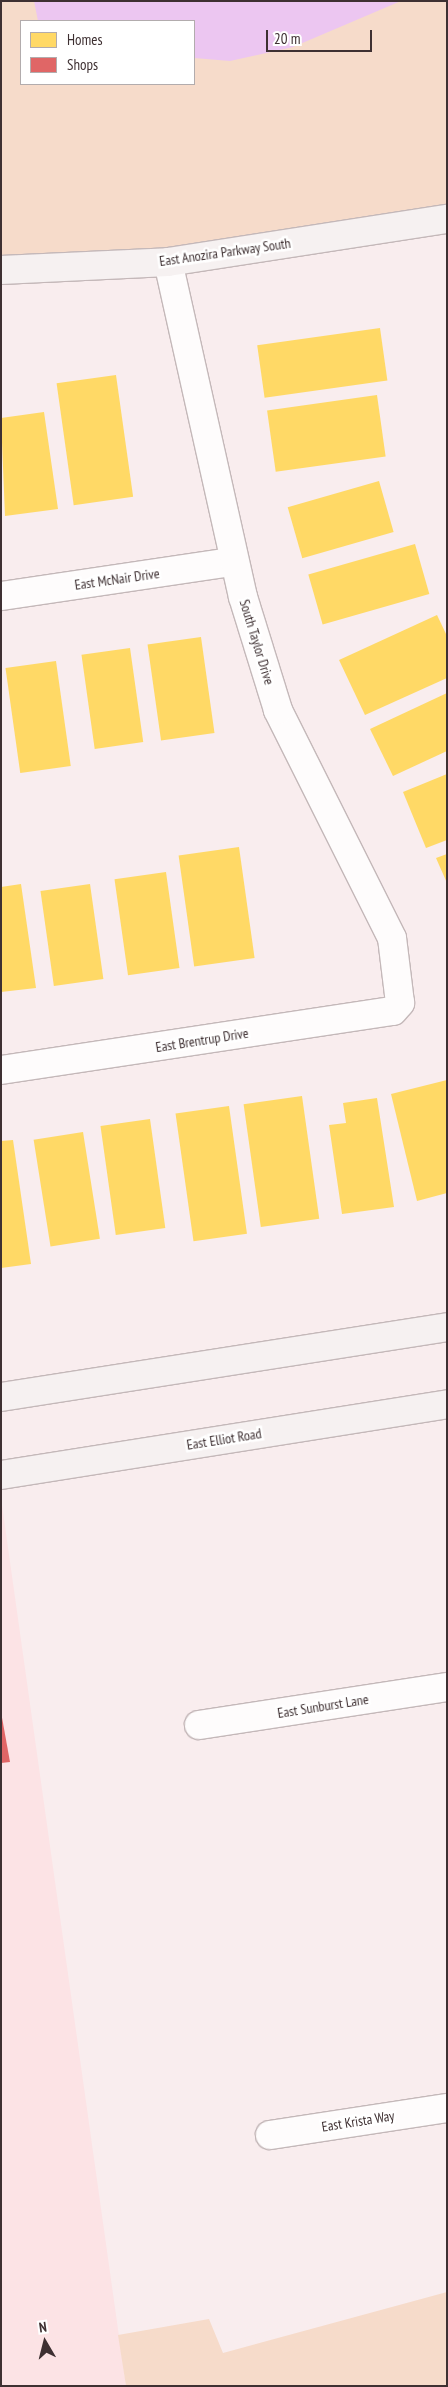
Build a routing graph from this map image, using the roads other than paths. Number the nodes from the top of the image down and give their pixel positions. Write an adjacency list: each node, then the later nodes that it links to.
1 (447, 219): 2 (main road, East Anozira Parkway South)
2 (168, 262): 3 (main road, East Anozira Parkway South); 4 (street, South Taylor Drive)
3 (1, 270)
4 (232, 562): 5 (street, East McNair Drive); 6 (street, South Taylor Drive)
5 (1, 596)
6 (400, 1003): 7 (street, East Brentrup Drive)
7 (1, 1070)
8 (447, 1327): 9 (main road)
9 (1, 1397)
10 (447, 1404): 11 (main road, East Elliot Road)
11 (1, 1475)
12 (447, 1687): 13 (street, East Sunburst Lane)
13 (199, 1725)
14 (447, 2108): 15 (street, East Krista Way)
15 (270, 2135)

